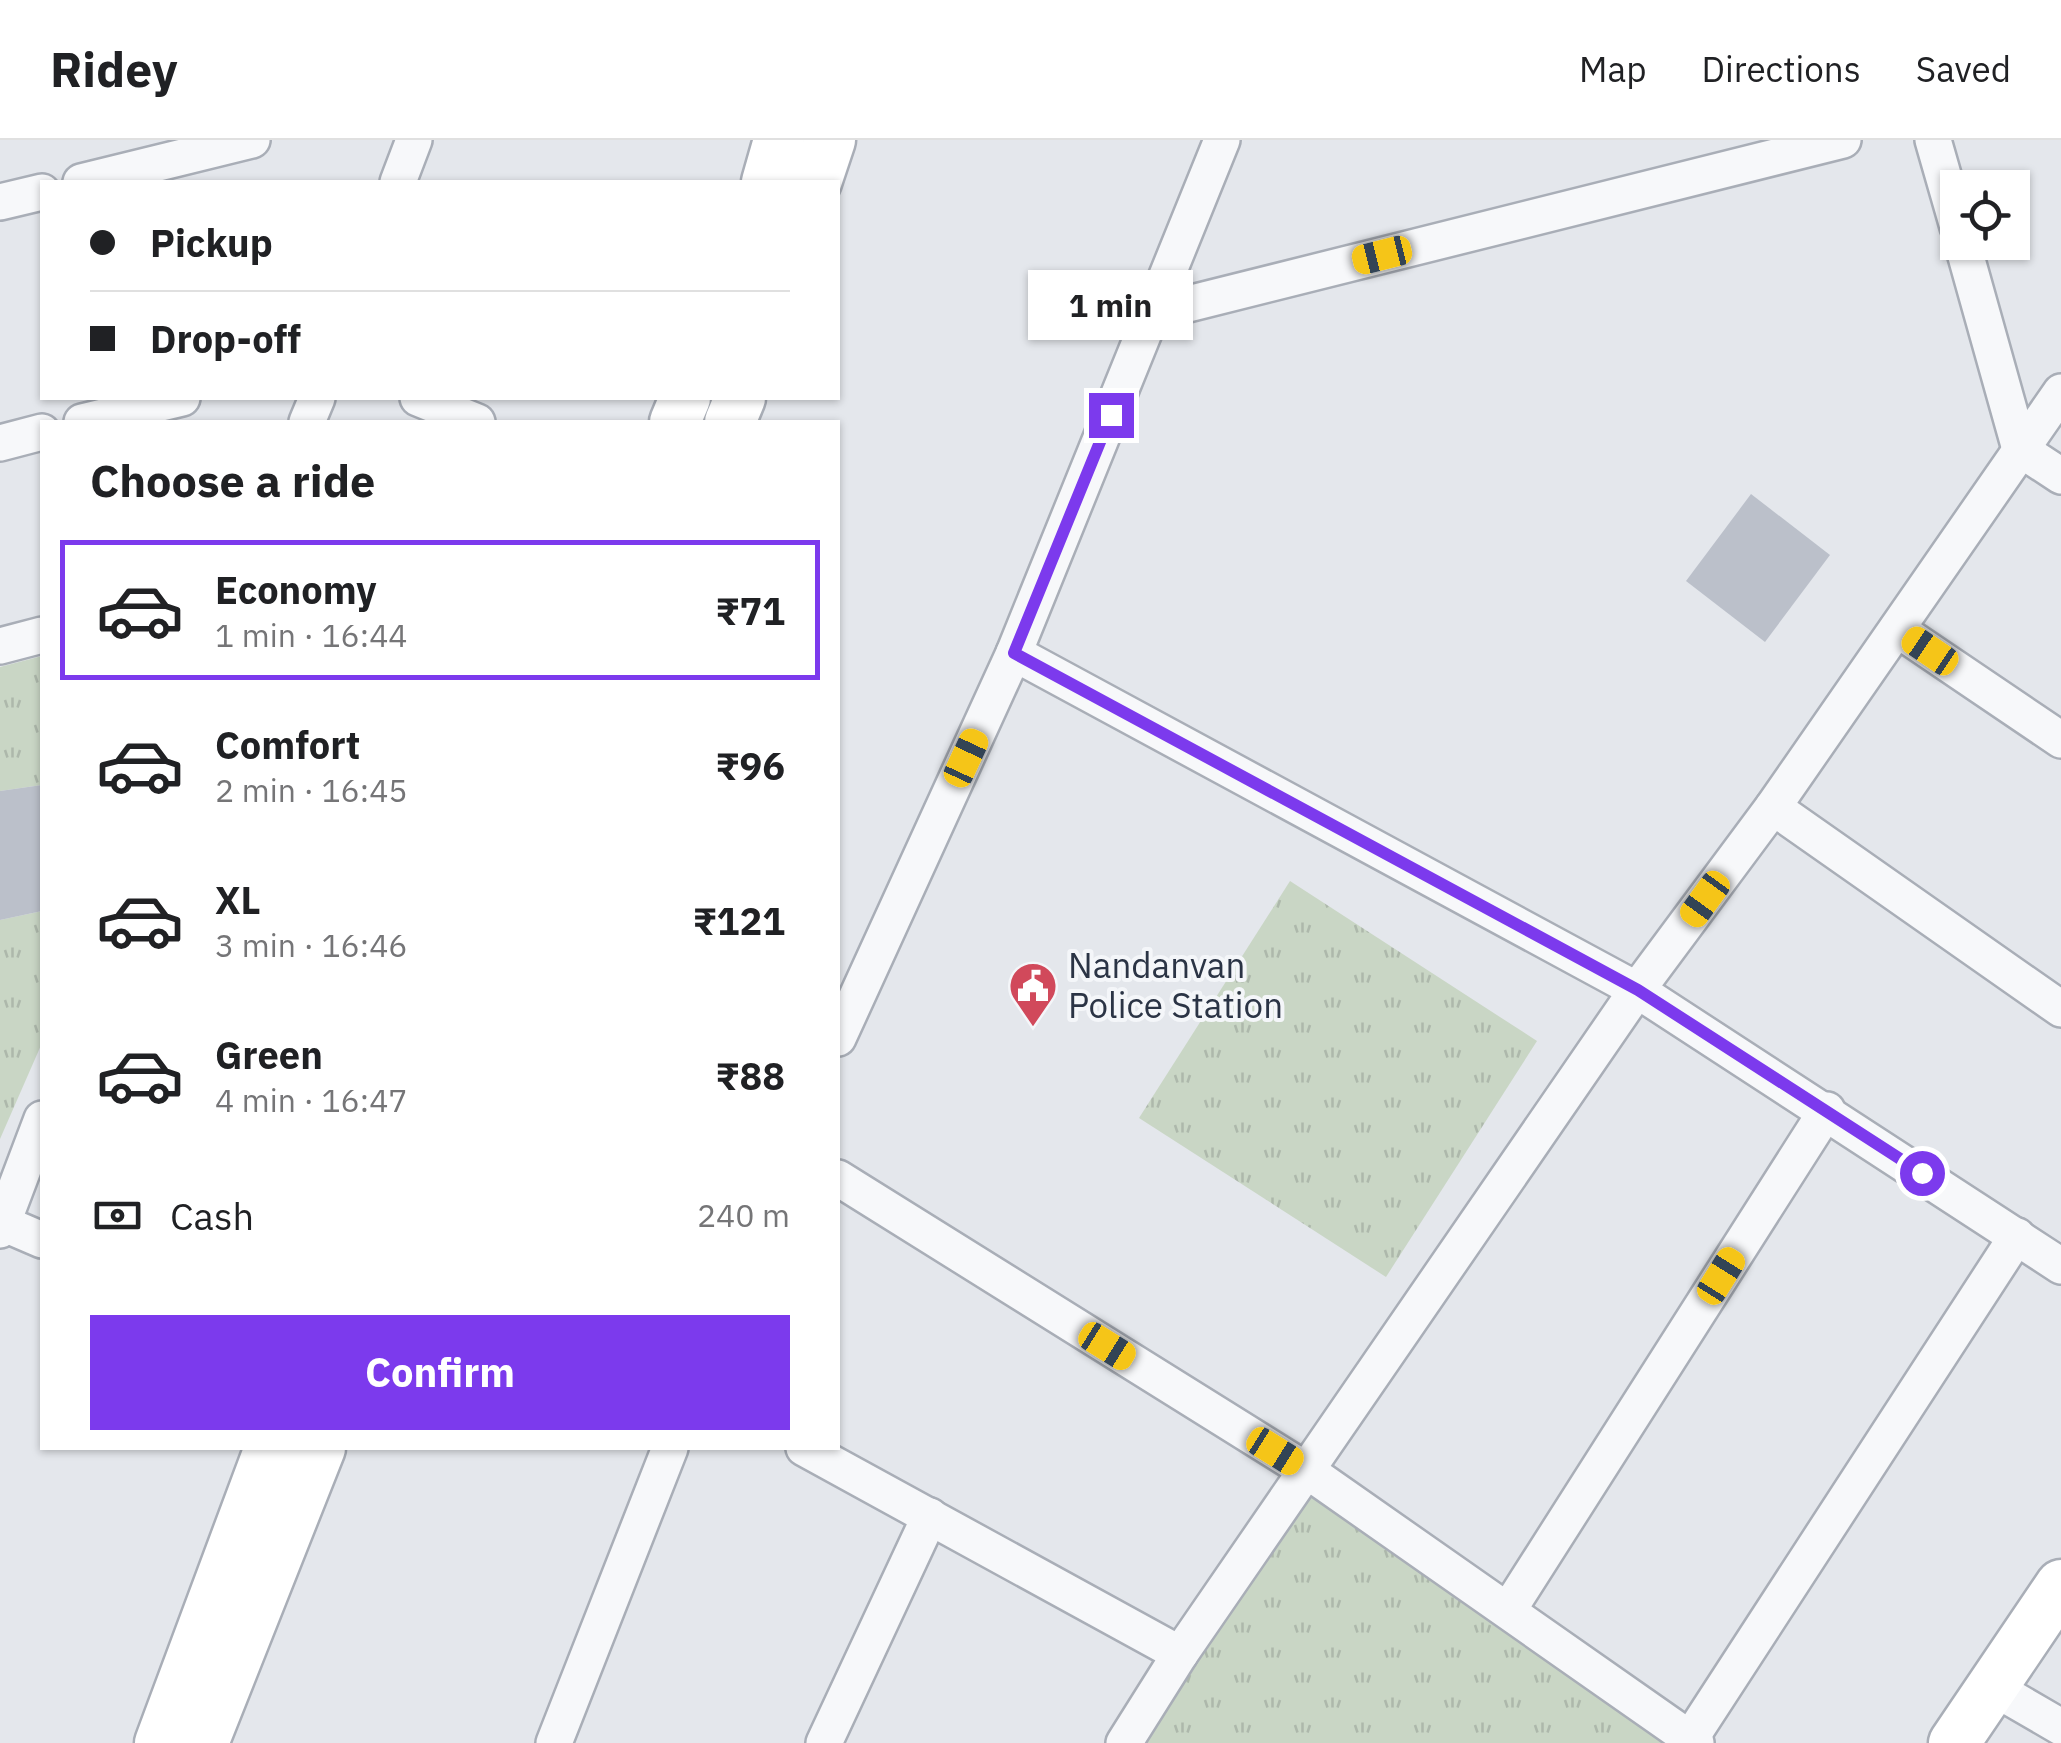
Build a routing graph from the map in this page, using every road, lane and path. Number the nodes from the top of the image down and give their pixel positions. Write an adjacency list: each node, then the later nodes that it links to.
1 (252, 140): 9 (street)
2 (414, 140): 10 (street)
3 (779, 140): 11 (street)
4 (830, 140): 12 (street)
5 (1222, 140): 16 (street)
6 (1843, 140): 16 (street)
7 (1933, 140): 8 (street)
8 (1942, 170)
9 (88, 180)
10 (399, 180)
11 (768, 180)
12 (817, 180)
13 (40, 192): 14 (street)
14 (0, 202)
15 (1967, 260): 24 (street)
16 (1152, 313): 29 (street)
17 (2061, 392): 24 (street)
18 (174, 400): 20 (street)
19 (423, 400): 21 (street)
20 (90, 420)
21 (472, 420)
22 (40, 433): 23 (street)
23 (0, 443)
24 (2020, 448): 25 (street); 26 (street)
25 (2061, 476)
26 (1897, 629): 30 (street); 31 (street)
27 (40, 636): 28 (street)
28 (0, 646)
29 (1014, 653): 32 (street); 34 (street)
30 (2061, 740)
31 (1773, 807): 32 (street); 33 (street)
32 (1638, 990): 35 (street); 46 (street)
33 (2061, 1009)
34 (840, 1034)
35 (1827, 1110): 39 (street); 49 (street)
36 (40, 1123): 38 (street)
37 (840, 1179): 46 (street)
38 (1, 1225): 40 (street)
39 (2016, 1236): 41 (street); 53 (street)
40 (40, 1239)
41 (2061, 1266)
42 (269, 1450): 54 (street)
43 (319, 1450): 55 (street)
44 (669, 1450): 56 (street)
45 (808, 1450): 47 (street)
46 (1309, 1472): 49 (street); 50 (street)
47 (930, 1516): 50 (street); 57 (street)
48 (2061, 1585): 51 (street)
49 (1509, 1609): 53 (street)
50 (1180, 1654): 58 (street)
51 (1992, 1687): 52 (street); 59 (street)
52 (2061, 1727)
53 (1693, 1741)
54 (160, 1743)
55 (203, 1743)
56 (554, 1743)
57 (824, 1743)
58 (1124, 1743)
59 (1954, 1743)

